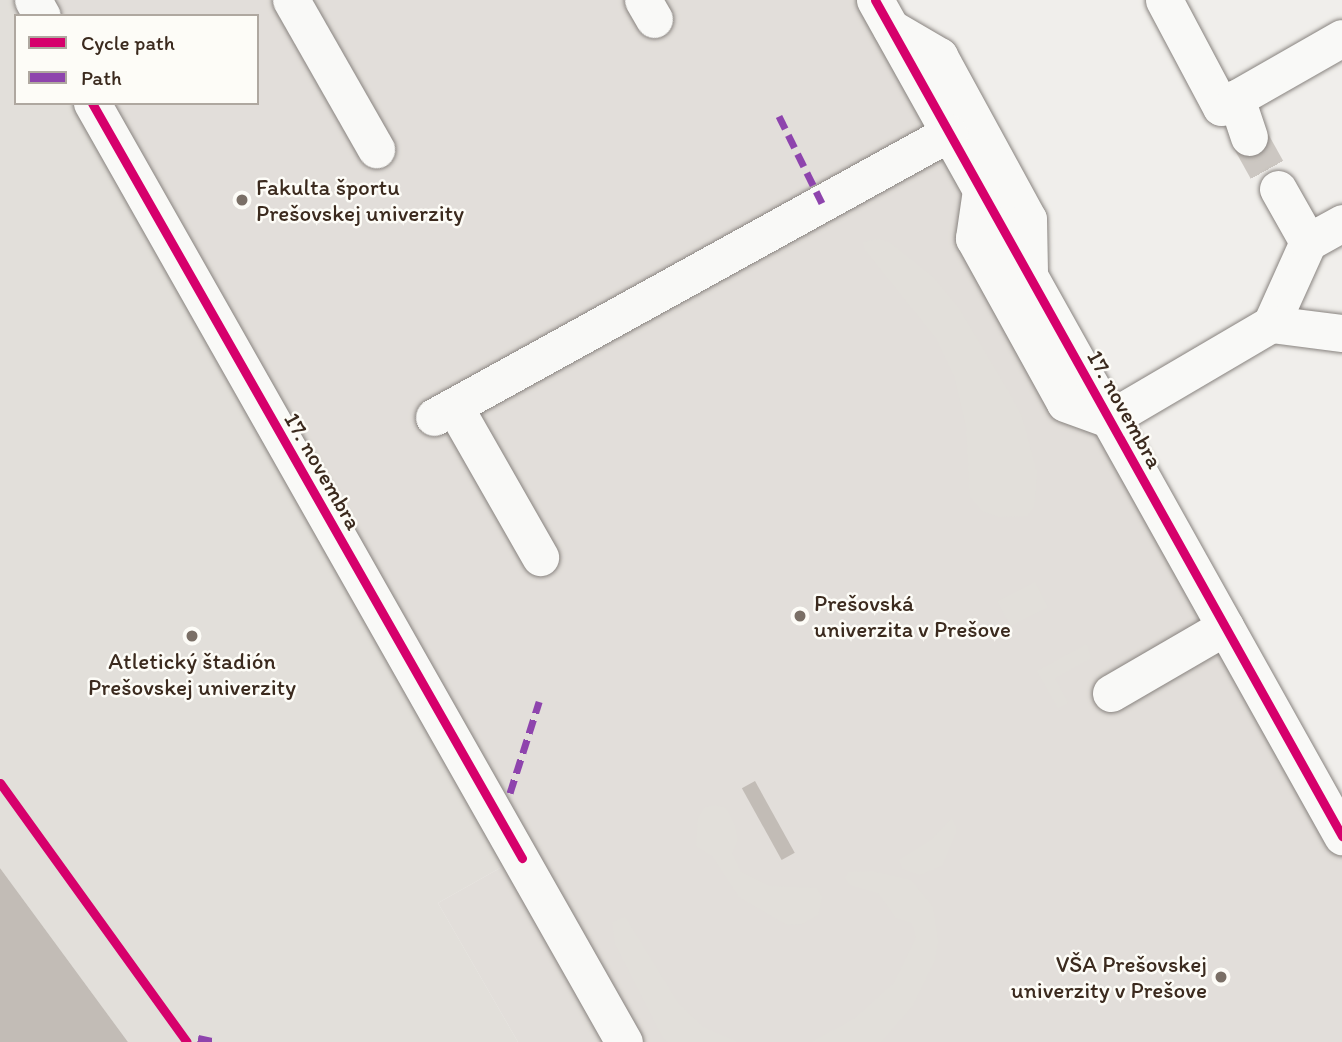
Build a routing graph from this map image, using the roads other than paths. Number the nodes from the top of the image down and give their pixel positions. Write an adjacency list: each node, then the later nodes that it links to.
1 (291, 0): 9 (street)
2 (1164, 0): 5 (street)
3 (883, 14): 7 (street, 17. novembra); 14 (street)
4 (1342, 38): 5 (street)
5 (1236, 98): 8 (street)
6 (93, 105): 22 (street, 17. novembra)
7 (949, 133): 11 (street, 17. novembra); 18 (street)
8 (1249, 136)
9 (376, 149)
10 (1278, 189): 13 (street)
11 (981, 190): 14 (street, 17. novembra); 17 (street)
12 (1342, 223): 13 (street)
13 (1308, 242): 15 (street)
14 (1029, 276): 17 (street, 17. novembra)
15 (1271, 324): 16 (street); 17 (street, 17. novembra)
16 (1342, 333)
17 (1109, 419): 19 (street, 17. novembra)
18 (540, 557)
19 (1225, 627): 20 (street); 21 (street, 17. novembra)
20 (1111, 693)
21 (1342, 836)
22 (624, 1042)

